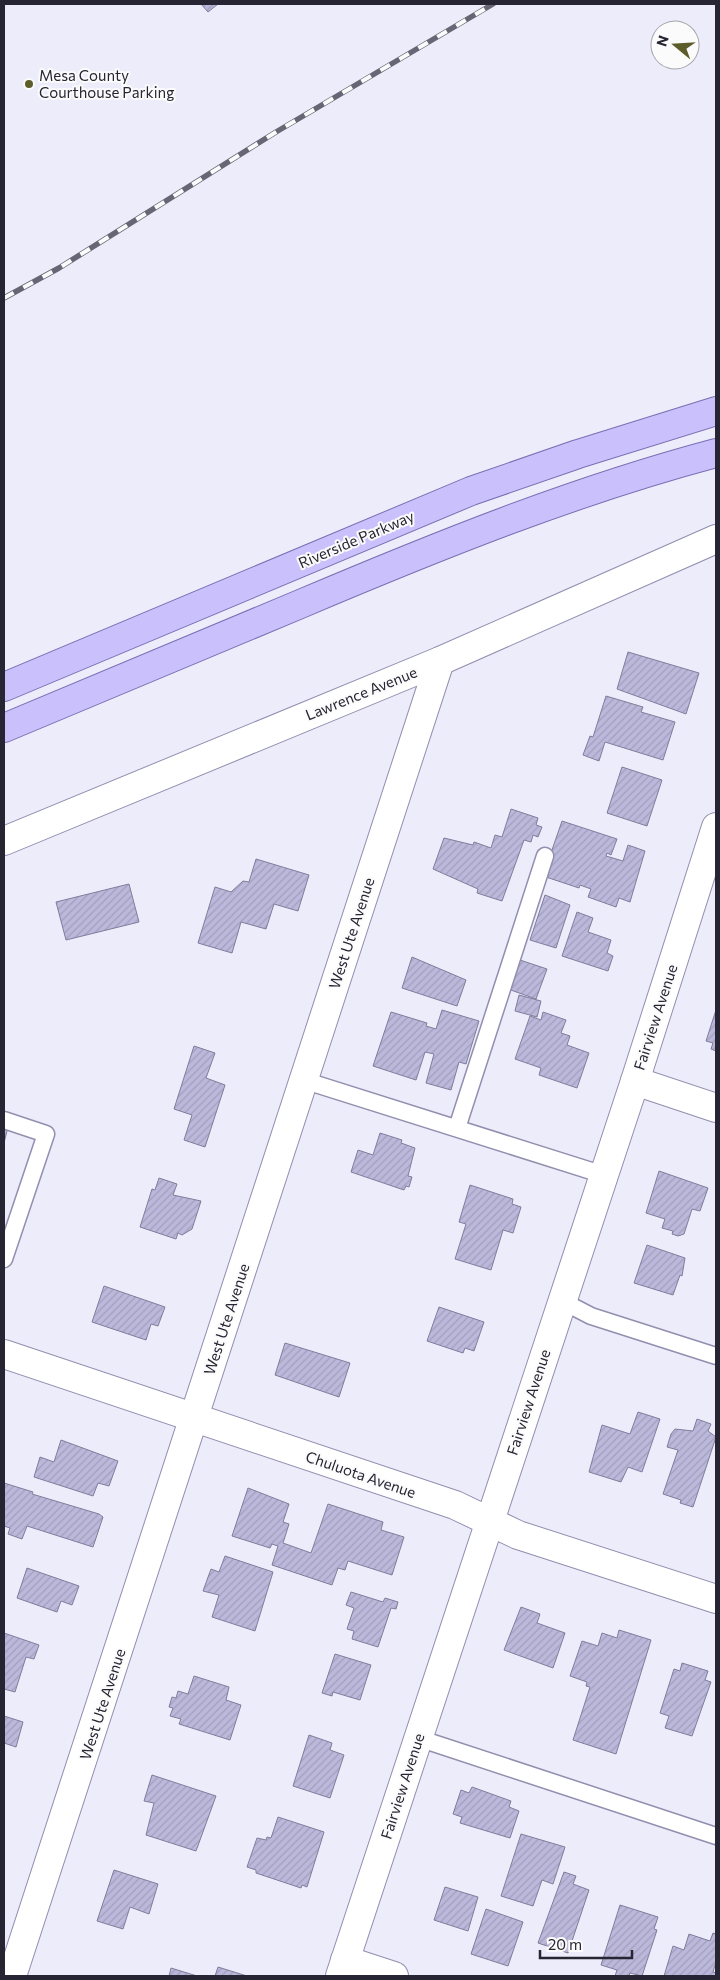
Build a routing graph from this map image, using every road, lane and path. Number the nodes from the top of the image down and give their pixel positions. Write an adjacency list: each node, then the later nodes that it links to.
1 (716, 411): 5 (main road, Riverside Parkway)
2 (716, 453): 6 (main road)
3 (716, 539): 4 (street, Lawrence Avenue)
4 (440, 661): 8 (street, Lawrence Avenue); 11 (street, West Ute Avenue)
5 (4, 687)
6 (4, 728)
7 (716, 827): 10 (street, Fairview Avenue)
8 (4, 841)
9 (545, 856): 15 (lane)
10 (711, 862): 12 (street, Fairview Avenue)
11 (303, 1080): 15 (lane); 21 (street, West Ute Avenue)
12 (635, 1081): 13 (street); 16 (street, Fairview Avenue)
13 (716, 1108)
14 (4, 1120): 17 (lane)
15 (457, 1128): 16 (lane)
16 (604, 1175): 18 (street, Fairview Avenue)
17 (4, 1259)
18 (562, 1301): 20 (lane); 22 (street, Fairview Avenue)
19 (4, 1354): 21 (street, Chuluota Avenue)
20 (716, 1356)
21 (194, 1417): 22 (street, Chuluota Avenue); 27 (street, West Ute Avenue)
22 (490, 1520): 23 (street, Chuluota Avenue); 24 (street, Fairview Avenue)
23 (716, 1599)
24 (418, 1738): 25 (lane); 26 (street, Fairview Avenue)
25 (716, 1836)
26 (342, 1968): 28 (street)
27 (12, 1976)
28 (394, 1976)

